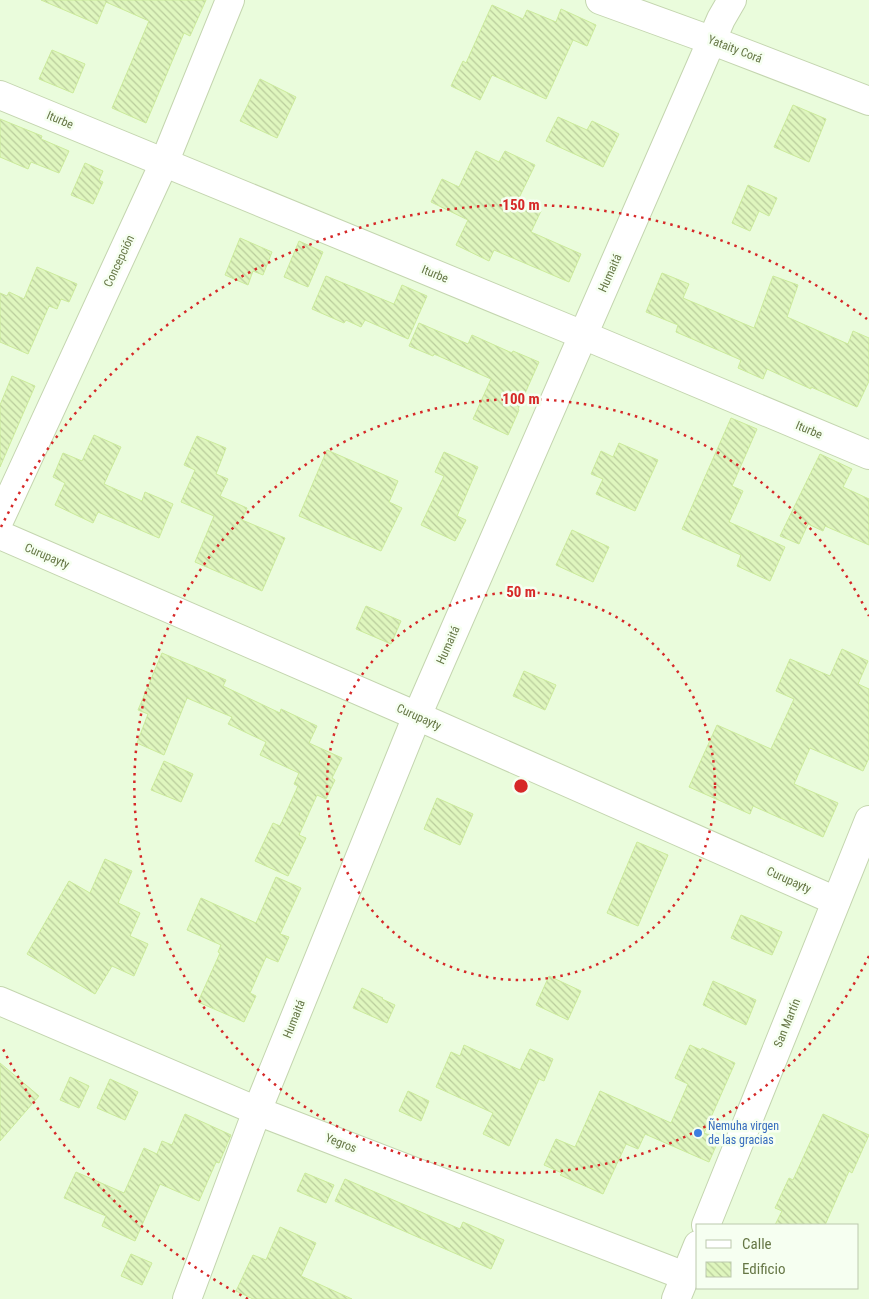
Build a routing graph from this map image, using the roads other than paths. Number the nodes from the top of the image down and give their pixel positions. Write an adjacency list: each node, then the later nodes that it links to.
1 (230, 0): 7 (street, Concepción)
2 (600, 0): 4 (street, Yataity Corá)
3 (732, 0): 4 (street, Humaitá)
4 (712, 40): 6 (street, Yataity Corá); 8 (street, Humaitá)
5 (0, 95): 7 (street, Iturbe)
6 (869, 100)
7 (164, 163): 8 (street, Iturbe); 10 (street, Concepción)
8 (583, 335): 9 (street, Iturbe); 12 (street, Humaitá)
9 (869, 456)
10 (0, 519)
11 (0, 535): 12 (street, Curupayty)
12 (417, 716): 14 (street, Curupayty); 16 (street, Humaitá)
13 (869, 820): 14 (street, San Martín)
14 (836, 901): 17 (street, San Martín)
15 (0, 1001): 16 (street, Yegros)
16 (257, 1111): 19 (street, Yegros); 20 (street, Humaitá)
17 (706, 1224)
18 (696, 1250): 19 (street)
19 (681, 1288)
20 (187, 1299)

